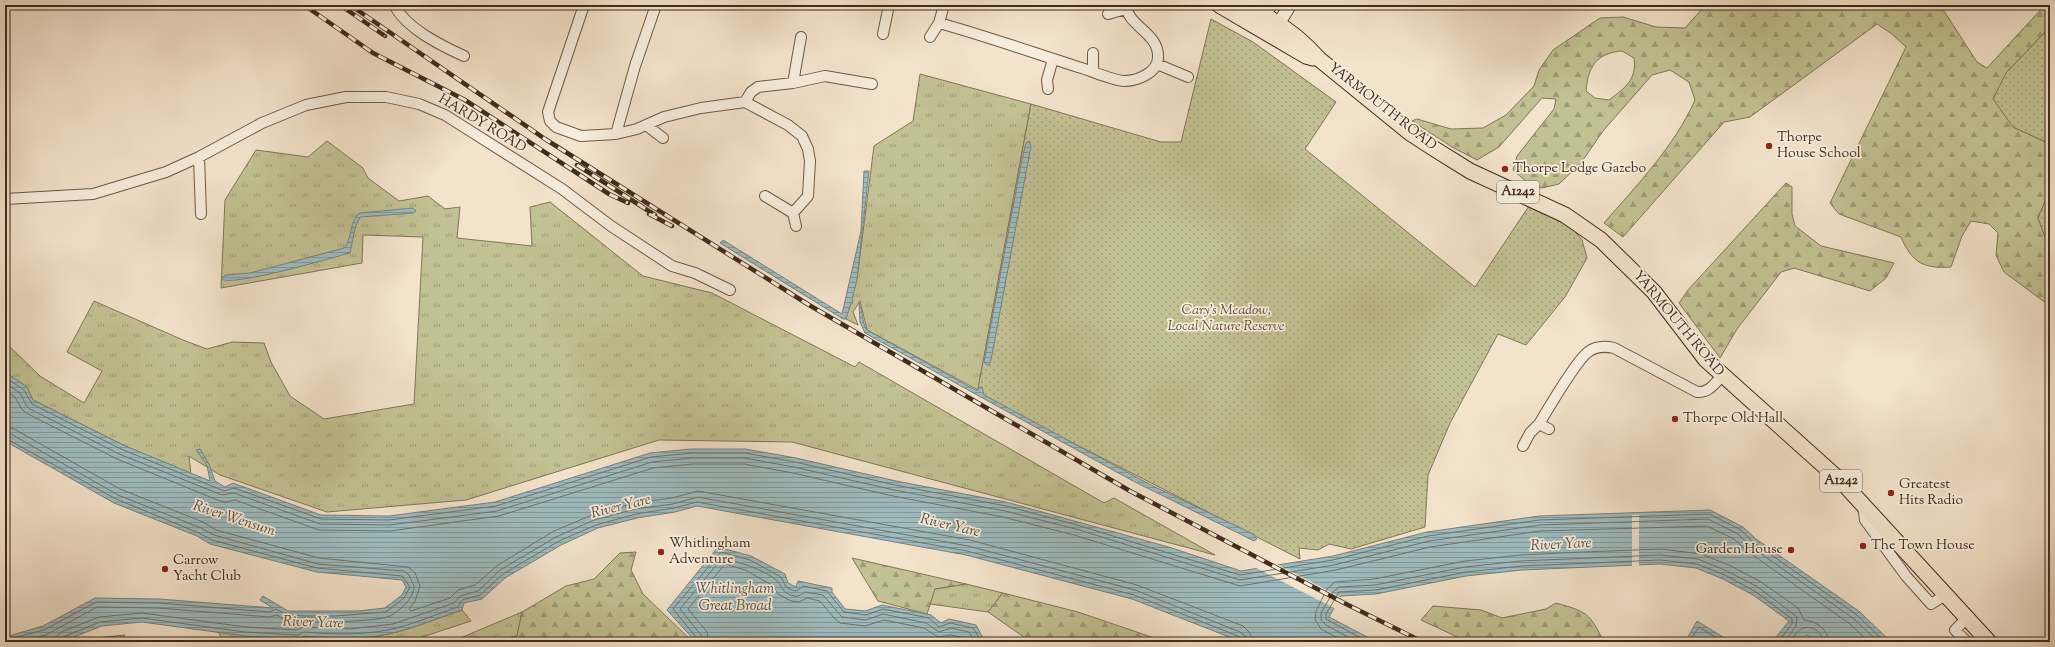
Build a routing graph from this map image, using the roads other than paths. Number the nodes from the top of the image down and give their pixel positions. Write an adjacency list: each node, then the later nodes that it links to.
1 (394, 5): 18 (street)
2 (584, 5): 28 (street)
3 (656, 5): 28 (street)
4 (889, 5): 14 (street)
5 (944, 5): 12 (street)
6 (1219, 5): 11 (main road, A1242)
7 (1246, 5): 11 (main road, A1242)
8 (1290, 5): 13 (street)
9 (1127, 7): 10 (street); 20 (street)
10 (1108, 14)
11 (1264, 15): 13 (main road, YARMOUTH ROAD / A1242)
12 (939, 22): 16 (street); 19 (street)
13 (1274, 29): 37 (main road, YARMOUTH ROAD / A1242)
14 (883, 34)
15 (801, 37): 23 (street)
16 (930, 37)
17 (1093, 53): 21 (street)
18 (464, 56)
19 (1053, 59): 21 (street); 25 (street)
20 (1157, 64): 21 (street); 22 (street)
21 (1092, 71)
22 (1188, 78)
23 (793, 83): 24 (street); 26 (street)
24 (872, 84)
25 (1048, 89)
26 (745, 102): 27 (street); 33 (street)
27 (646, 125): 28 (street); 29 (street)
28 (616, 134)
29 (663, 138)
30 (199, 157): 32 (street, HARDY ROAD); 34 (street); 36 (street, HARDY ROAD)
31 (765, 196): 33 (street)
32 (5, 200)
33 (793, 213): 35 (street)
34 (201, 214)
35 (796, 226)
36 (730, 290)
37 (1722, 376): 38 (street); 41 (main road, YARMOUTH ROAD / A1242)
38 (1539, 424): 39 (street); 40 (street)
39 (1549, 429)
40 (1523, 446)
41 (1967, 618): 42 (street); 43 (main road, YARMOUTH ROAD / A1242)
42 (1967, 642)
43 (1989, 642)

